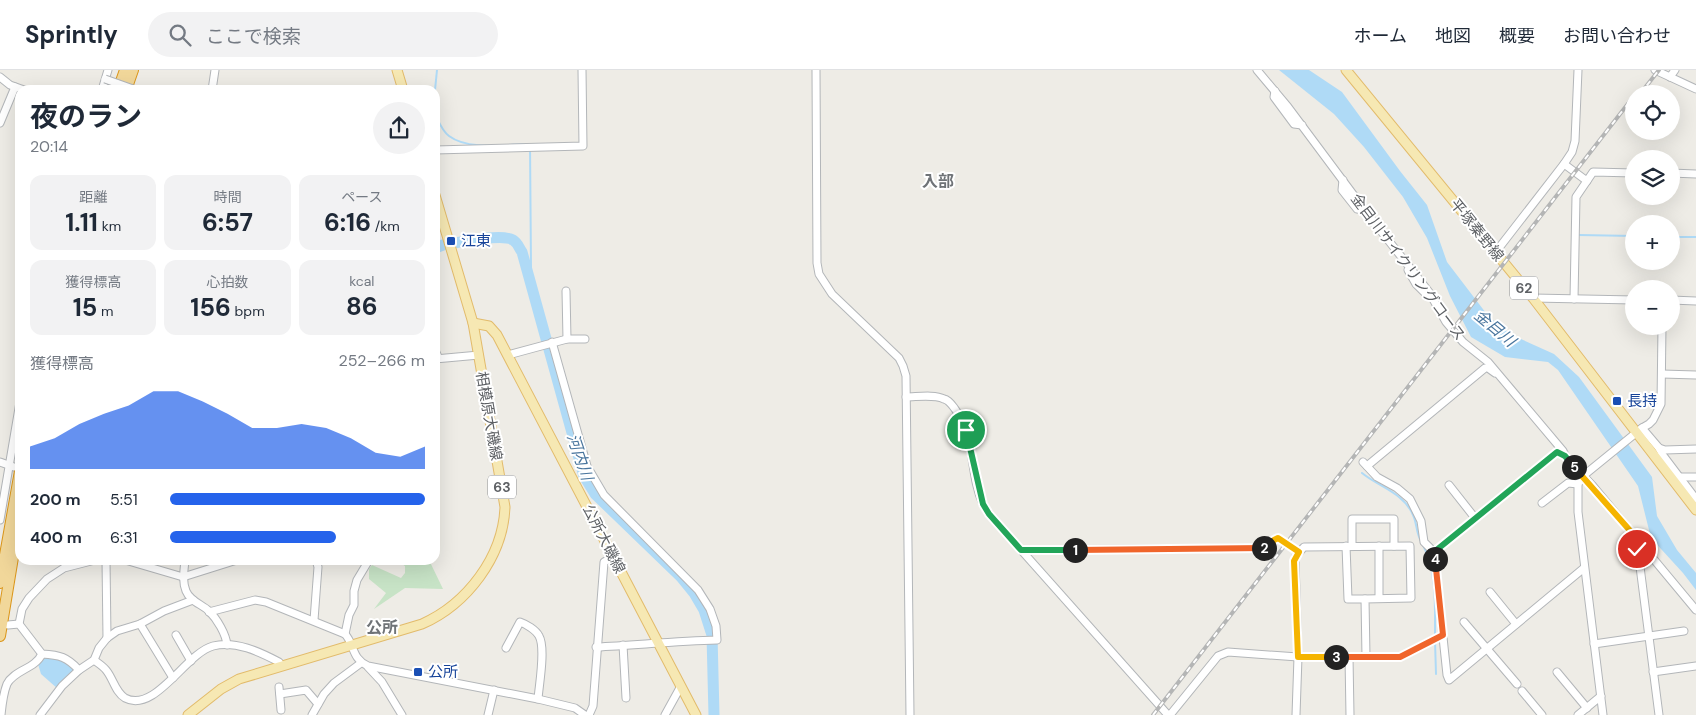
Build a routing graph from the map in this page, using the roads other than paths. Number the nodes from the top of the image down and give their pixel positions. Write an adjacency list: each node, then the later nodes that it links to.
1 (108, 70): 14 (street)
2 (124, 70): 16 (highway)
3 (133, 70): 18 (highway)
4 (215, 70): 19 (street)
5 (397, 70): 20 (main road)
6 (582, 70): 24 (street)
7 (816, 70): 49 (street)
8 (1257, 70): 48 (street, 金目川サイクリングコース)
9 (1346, 70): 31 (main road, 平塚秦野線 / 62)
10 (1578, 70): 25 (street)
11 (1656, 70): 12 (street)
12 (1672, 73): 22 (street)
13 (0, 77): 21 (street)
14 (105, 79): 15 (street); 17 (street, bridge)
15 (103, 85)
16 (120, 85)
17 (121, 85)
18 (128, 85)
19 (213, 85)
20 (402, 85)
21 (15, 87): 23 (street)
22 (1696, 89)
23 (0, 123)
24 (440, 150)
25 (1564, 164): 29 (street); 31 (street)
26 (1625, 173): 29 (street)
27 (1680, 173): 28 (street)
28 (1696, 174)
29 (1587, 181): 34 (street)
30 (440, 211): 38 (main road, 相模原大磯線 / 63)
31 (1496, 253): 33 (main road, 平塚秦野線 / 62)
32 (566, 291): 40 (street)
33 (1533, 298): 34 (street); 50 (main road, 平塚秦野線 / 62)
34 (1574, 299): 35 (street)
35 (1625, 300)
36 (1680, 300): 37 (street)
37 (1696, 301)
38 (473, 323): 43 (main road, 公所大磯線); 44 (main road, 相模原大磯線 / 63)
39 (1662, 335): 46 (street)
40 (567, 339): 41 (street); 42 (street)
41 (585, 339)
42 (549, 343): 43 (street); 104 (street)
43 (508, 355): 74 (main road, 公所大磯線)
44 (479, 356): 45 (street); 107 (main road, 相模原大磯線 / 63)
45 (440, 358)
46 (1662, 374): 47 (street); 50 (street)
47 (1696, 375)
48 (1502, 379): 53 (street, 金目川サイクリングコース); 73 (street)
49 (906, 397): 71 (street); 144 (street)
50 (1638, 430): 51 (street); 56 (street); 63 (main road, 平塚秦野線 / 62)
51 (1659, 448): 52 (street); 57 (street)
52 (1696, 449)
53 (1566, 457): 56 (street, 金目川サイクリングコース); 64 (street)
54 (0, 462): 55 (street)
55 (14, 468): 65 (street); 84 (highway)
56 (1584, 474): 59 (street); 66 (street)
57 (1678, 477): 58 (street); 61 (street)
58 (1696, 477)
59 (1578, 484): 62 (street); 82 (street)
60 (1449, 485): 64 (street)
61 (1696, 499)
62 (1542, 503)
63 (1696, 510)
64 (1475, 518): 73 (street)
65 (0, 520)
66 (1633, 534): 89 (street); 102 (street)
67 (15, 545): 101 (highway)
68 (1349, 546): 69 (street); 70 (street); 72 (street); 87 (street)
69 (1379, 546): 70 (street); 86 (street)
70 (1394, 546): 86 (street)
71 (1021, 550): 72 (street); 145 (street)
72 (1299, 552): 113 (street)
73 (1434, 552): 100 (street)
74 (613, 557): 104 (main road, 公所大磯線); 109 (street)
75 (76, 565): 93 (street)
76 (106, 565): 103 (street)
77 (143, 565): 83 (street)
78 (184, 565): 83 (street)
79 (221, 565): 83 (street)
80 (317, 565): 91 (street)
81 (366, 565): 98 (street)
82 (1584, 568): 95 (street); 105 (street)
83 (183, 577): 88 (street)
84 (0, 583)
85 (1490, 592): 95 (street)
86 (1379, 598): 87 (street)
87 (1365, 599): 115 (street)
88 (193, 600): 90 (street); 94 (street)
89 (1696, 610)
90 (209, 612): 91 (street); 106 (street)
91 (314, 620): 98 (street)
92 (1464, 622): 111 (street)
93 (20, 624): 96 (street); 112 (street)
94 (140, 624): 103 (street); 124 (street)
95 (1516, 624): 111 (street)
96 (8, 625)
97 (1684, 631): 102 (street)
98 (345, 634): 107 (street)
99 (176, 635): 117 (street)
100 (1443, 635): 111 (street); 115 (street)
101 (0, 636)
102 (1648, 636): 105 (street); 123 (street)
103 (107, 638): 116 (street)
104 (658, 644): 108 (street); 126 (main road, 公所大磯線)
105 (1594, 644): 129 (street)
106 (227, 645): 117 (street); 118 (street)
107 (350, 645): 118 (main road, 相模原大磯線 / 63); 119 (street)
108 (623, 645): 109 (street); 130 (street)
109 (596, 646): 141 (street)
110 (506, 648): 131 (street)
111 (1487, 648): 125 (street)
112 (42, 654): 121 (street); 135 (street)
113 (1298, 657): 114 (street); 145 (street); 146 (street)
114 (1349, 657): 115 (street); 147 (street)
115 (1366, 657)
116 (94, 660): 121 (street); 124 (street)
117 (191, 661): 124 (street)
118 (281, 665): 137 (main road, 相模原大磯線 / 63)
119 (364, 665): 127 (street); 132 (street); 139 (street)
120 (1696, 666): 123 (street)
121 (79, 670): 136 (street)
122 (1557, 672): 133 (street)
123 (1653, 672): 151 (street)
124 (173, 678)
125 (1517, 684)
126 (681, 686): 142 (street); 143 (main road, 公所大磯線)
127 (494, 690): 131 (street); 140 (street)
128 (1522, 691): 148 (street)
129 (1601, 696): 133 (street); 150 (street)
130 (626, 698)
131 (538, 699): 141 (street)
132 (318, 704): 134 (street); 138 (street)
133 (1587, 708): 149 (street)
134 (281, 710)
135 (1, 715)
136 (40, 715)
137 (188, 715)
138 (312, 715)
139 (402, 715)
140 (488, 715)
141 (587, 715)
142 (665, 715)
143 (696, 715)
144 (910, 715)
145 (1169, 715)
146 (1296, 715)
147 (1350, 715)
148 (1542, 715)
149 (1578, 715)
150 (1603, 715)
151 (1659, 715)

